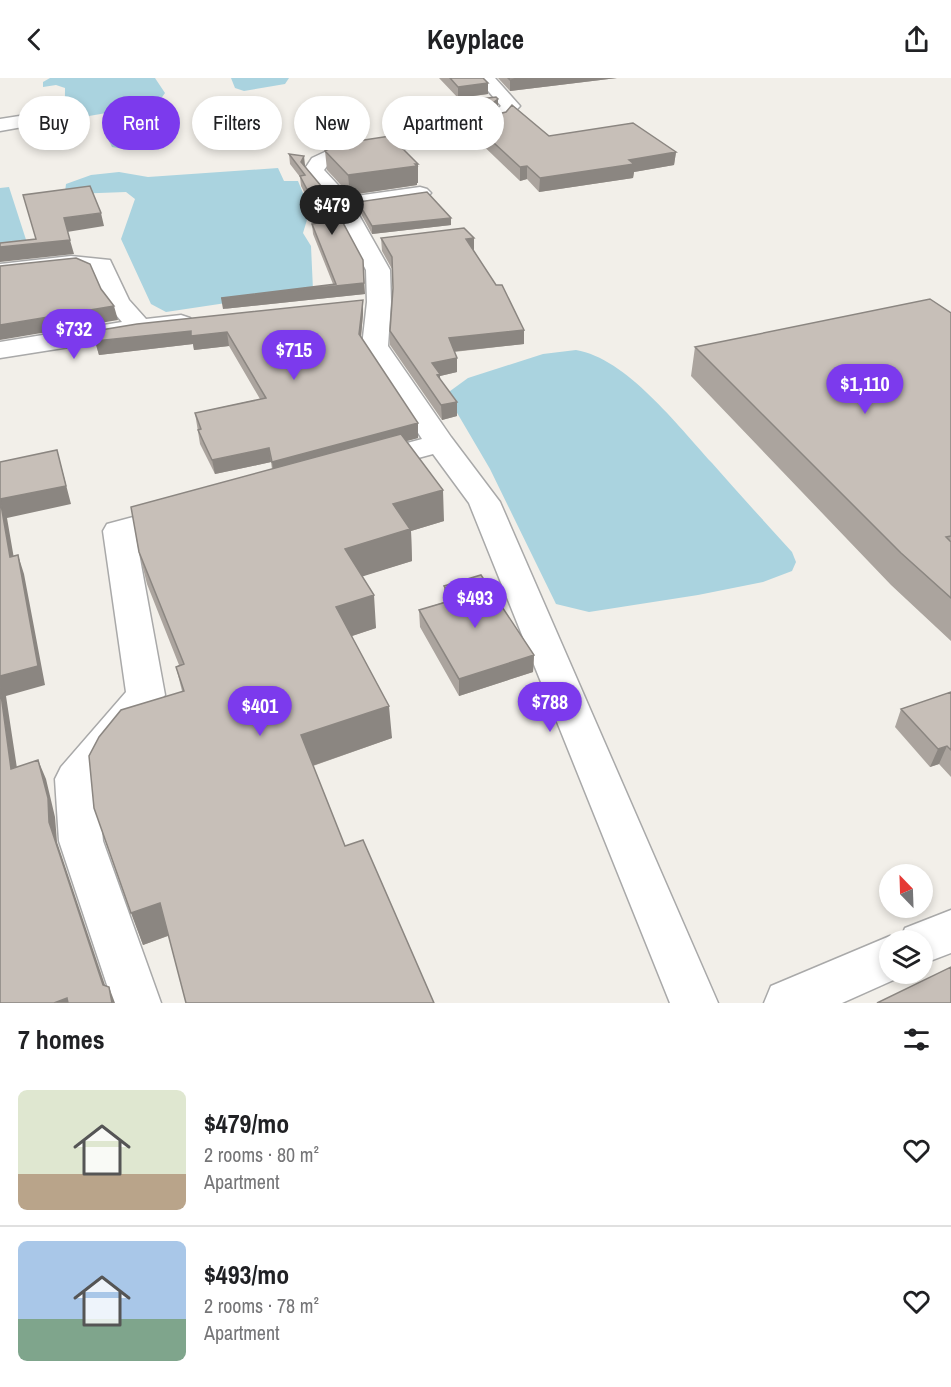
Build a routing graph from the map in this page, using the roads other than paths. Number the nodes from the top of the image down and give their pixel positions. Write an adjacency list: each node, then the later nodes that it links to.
1 (486, 78): 5 (street)
2 (18, 122): 3 (street)
3 (0, 125)
4 (420, 193): 5 (street)
5 (366, 229): 10 (street)
6 (0, 271): 8 (street)
7 (208, 320): 8 (street)
8 (140, 327): 9 (street)
9 (0, 350)
10 (440, 443): 11 (street); 17 (street)
11 (337, 471)
12 (211, 506): 16 (street)
13 (951, 930): 14 (street)
14 (933, 938)
15 (879, 963): 18 (street)
16 (138, 1003)
17 (694, 1003)
18 (788, 1003)

